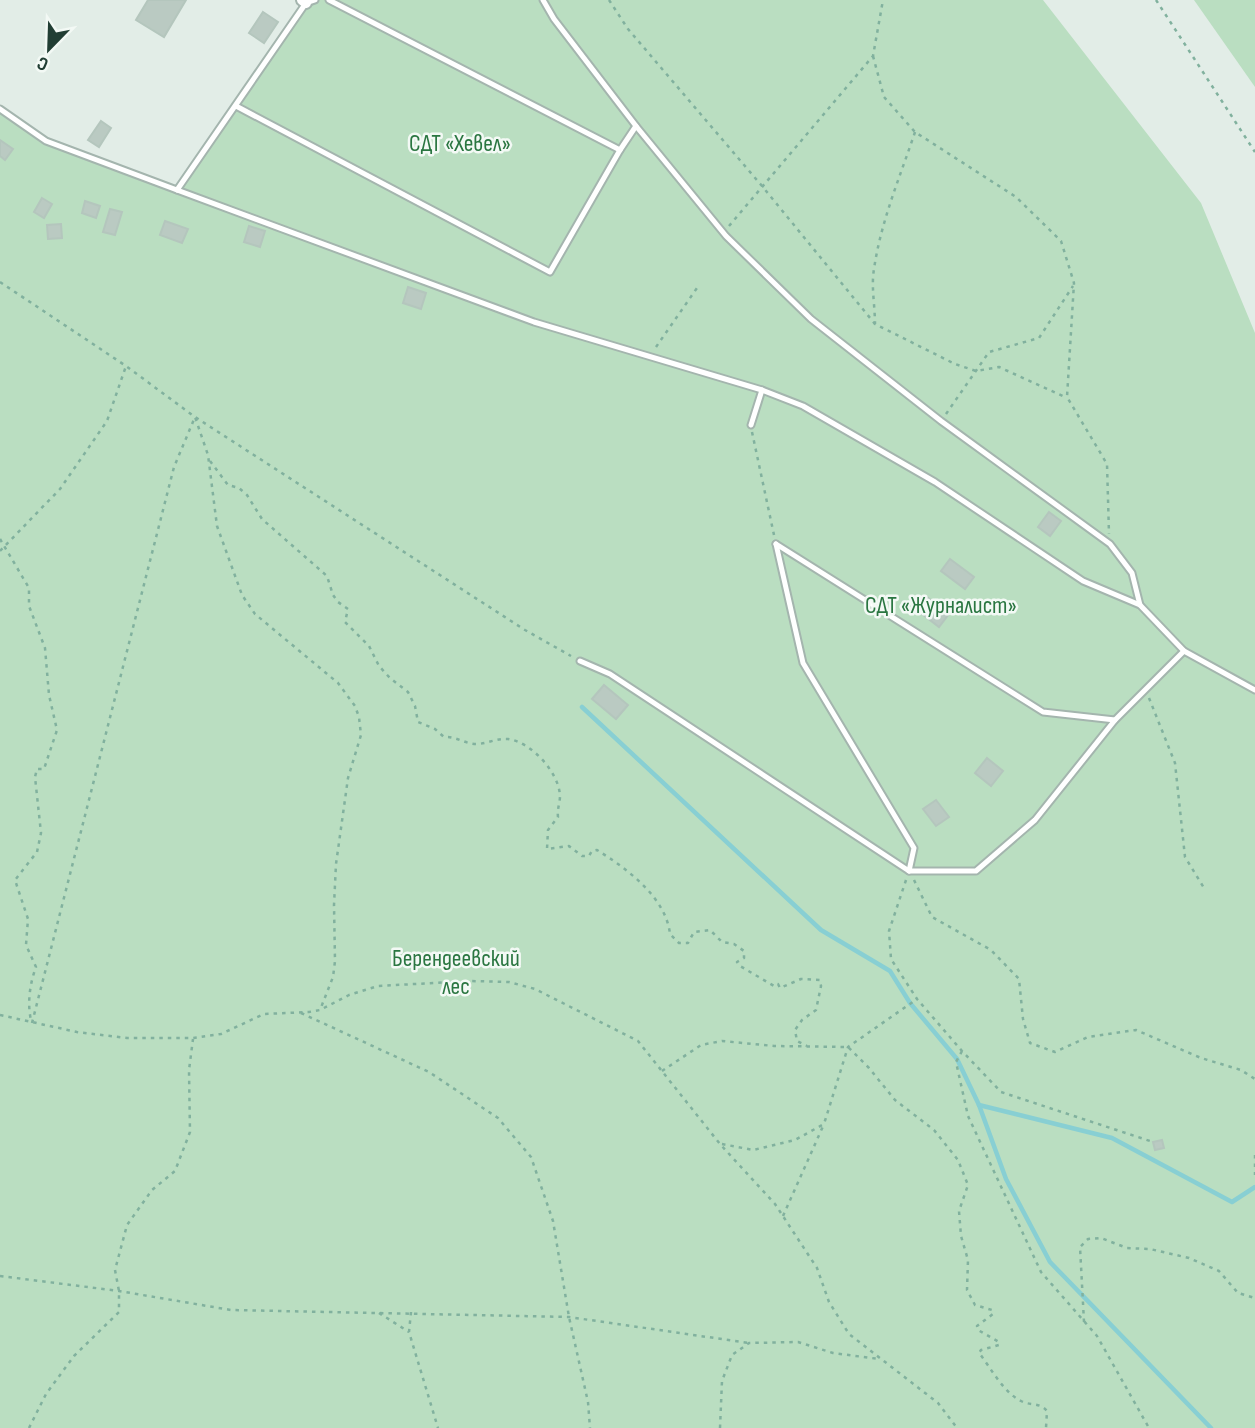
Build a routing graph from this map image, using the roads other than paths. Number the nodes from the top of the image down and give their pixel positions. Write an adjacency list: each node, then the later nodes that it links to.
1 (329, 0): 7 (lane)
2 (543, 0): 6 (lane)
3 (308, 1): 4 (lane)
4 (236, 106): 7 (lane); 8 (lane)
5 (0, 109): 8 (lane)
6 (636, 126): 7 (lane); 11 (lane)
7 (620, 150)
8 (177, 190): 9 (lane)
9 (762, 390): 10 (lane); 11 (lane)
10 (751, 425)
11 (1140, 605): 12 (lane)
12 (1184, 651): 14 (lane); 15 (lane)
13 (580, 661): 16 (lane)
14 (1255, 691)
15 (1115, 720): 16 (lane); 16 (lane)
16 (909, 870)

